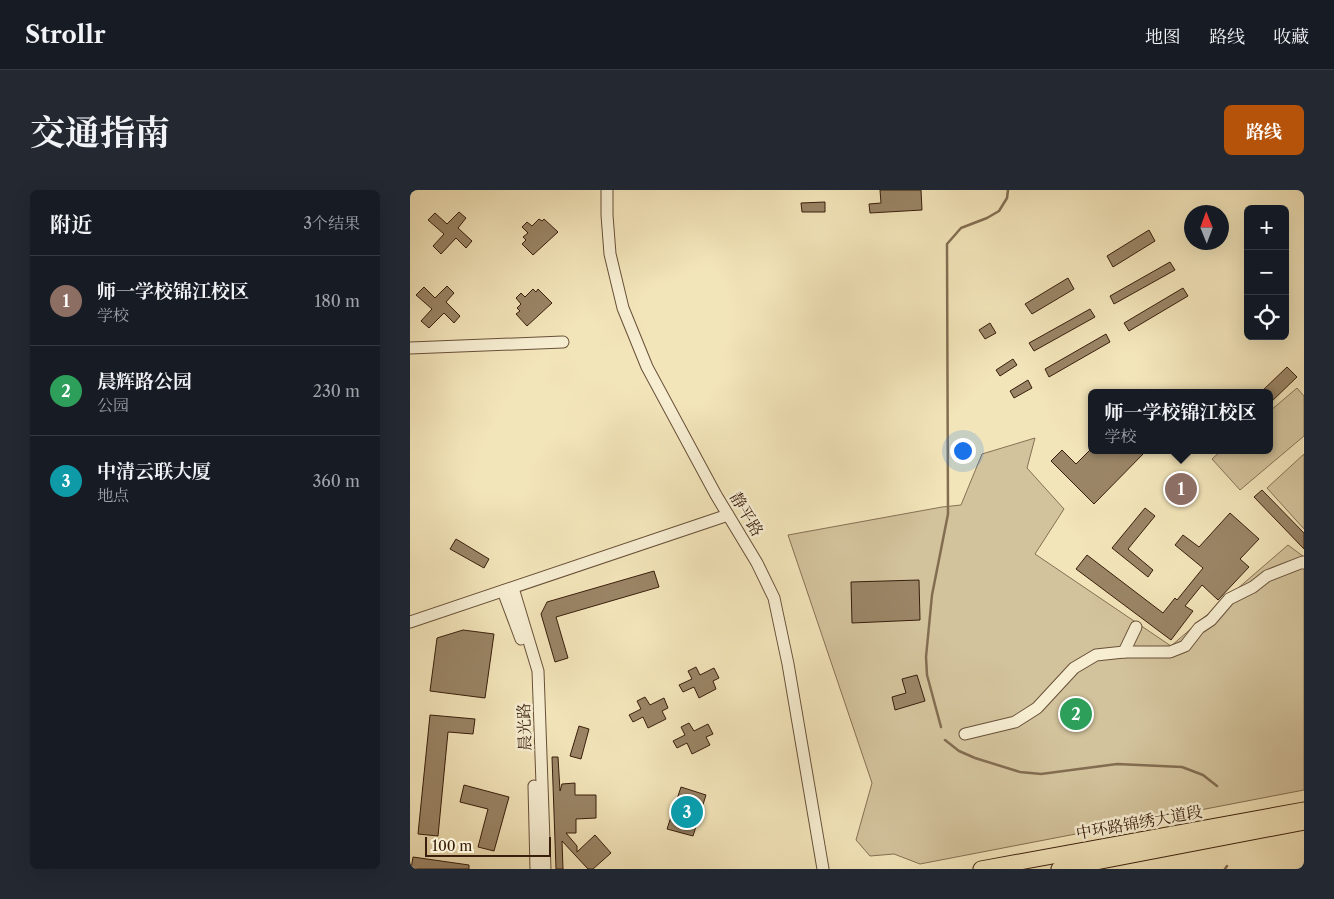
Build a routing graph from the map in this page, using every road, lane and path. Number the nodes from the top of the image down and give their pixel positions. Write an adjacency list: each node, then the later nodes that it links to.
1 (607, 190): 4 (street, 静平路)
2 (563, 342): 3 (street)
3 (410, 348)
4 (728, 515): 6 (street); 15 (street, 静平路)
5 (1304, 563): 9 (street)
6 (508, 590): 7 (street); 13 (street, 晨光路); 14 (street, 晨光路)
7 (410, 622)
8 (1136, 627): 9 (street)
9 (1124, 652): 10 (street)
10 (965, 734)
11 (1304, 810): 16 (main road, 中环路锦绣大道段)
12 (1304, 822): 17 (main road, 中环路锦绣大道段)
13 (536, 869)
14 (545, 869)
15 (823, 869)
16 (981, 869)
17 (1059, 869)

